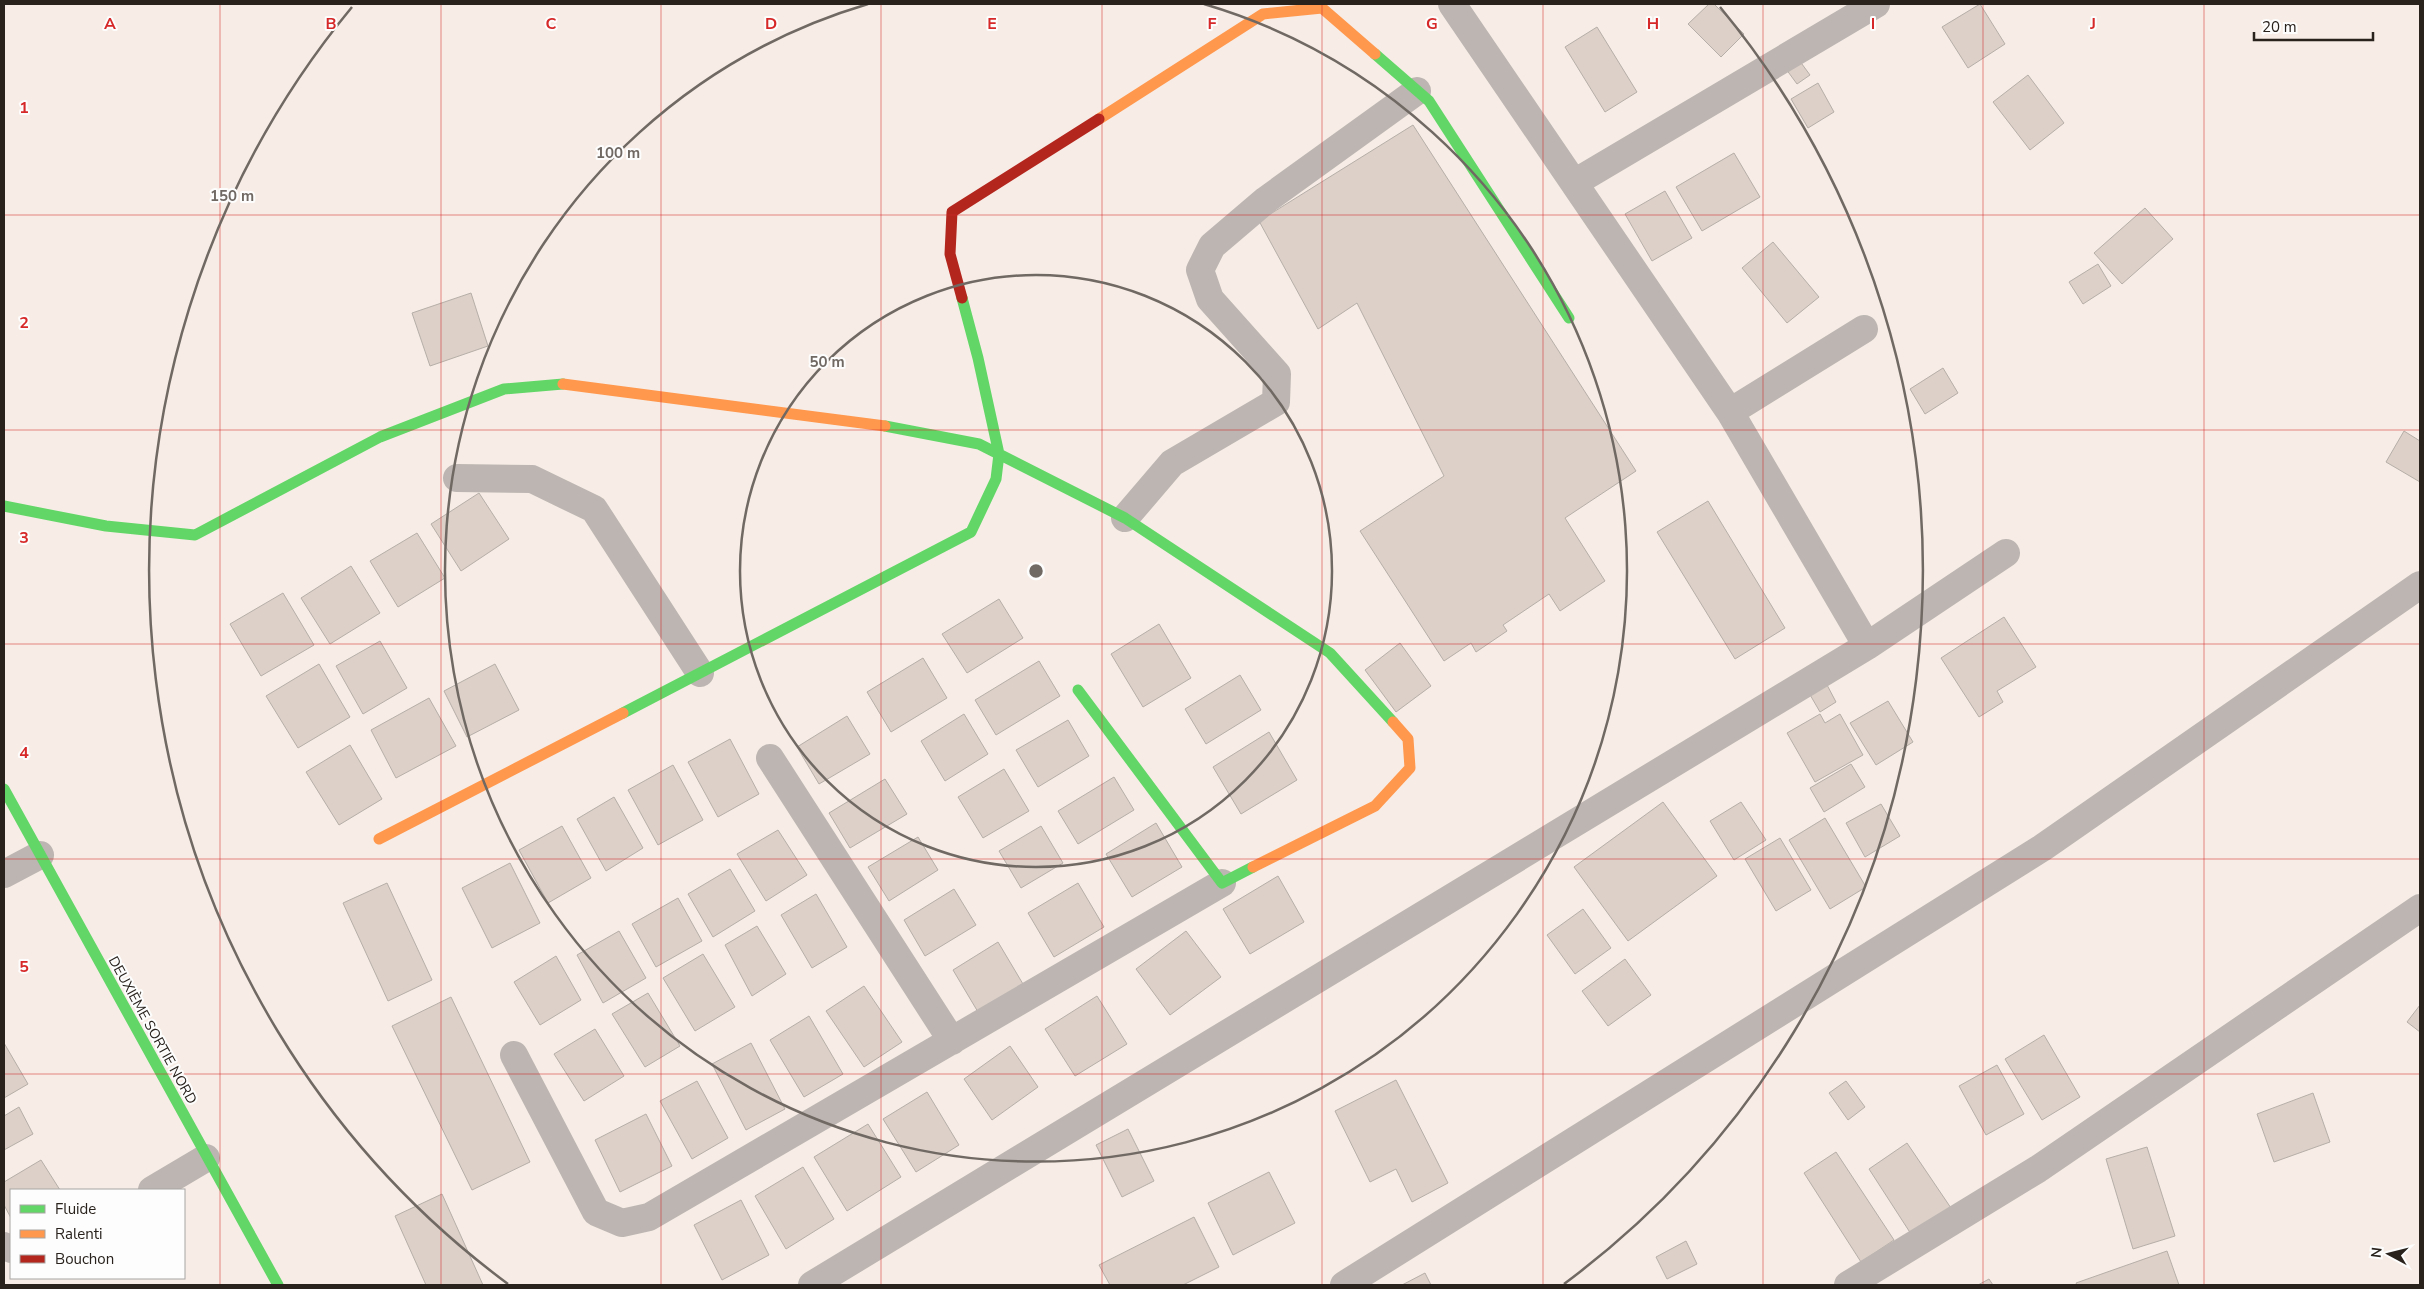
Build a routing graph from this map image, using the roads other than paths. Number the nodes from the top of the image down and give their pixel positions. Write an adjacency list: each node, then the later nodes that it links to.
1 (1452, 4): 4 (street)
2 (1876, 4): 4 (street)
3 (1417, 91): 5 (street); 8 (street); 11 (street)
4 (1574, 183): 7 (street)
5 (1569, 318)
6 (1864, 329): 7 (street)
7 (1730, 412): 14 (street)
8 (999, 454): 10 (street); 11 (street); 15 (street)
9 (457, 478): 15 (street)
10 (4, 506)
11 (1125, 518): 22 (street)
12 (2006, 553): 14 (street)
13 (2420, 585): 30 (street)
14 (1867, 646): 29 (street)
15 (700, 672): 19 (street)
16 (1078, 690): 22 (street)
17 (770, 758): 24 (street)
18 (4, 789): 20 (street, DEUXIÈME SORTIE NORD)
19 (379, 839)
20 (40, 855): 21 (street); 26 (street, DEUXIÈME SORTIE NORD)
21 (4, 874)
22 (1222, 884): 24 (street)
23 (2420, 908): 31 (street)
24 (952, 1041): 25 (street)
25 (514, 1055)
26 (206, 1158): 27 (street); 28 (street, DEUXIÈME SORTIE NORD)
27 (154, 1189)
28 (278, 1285)
29 (812, 1285)
30 (1344, 1285)
31 (1848, 1285)

